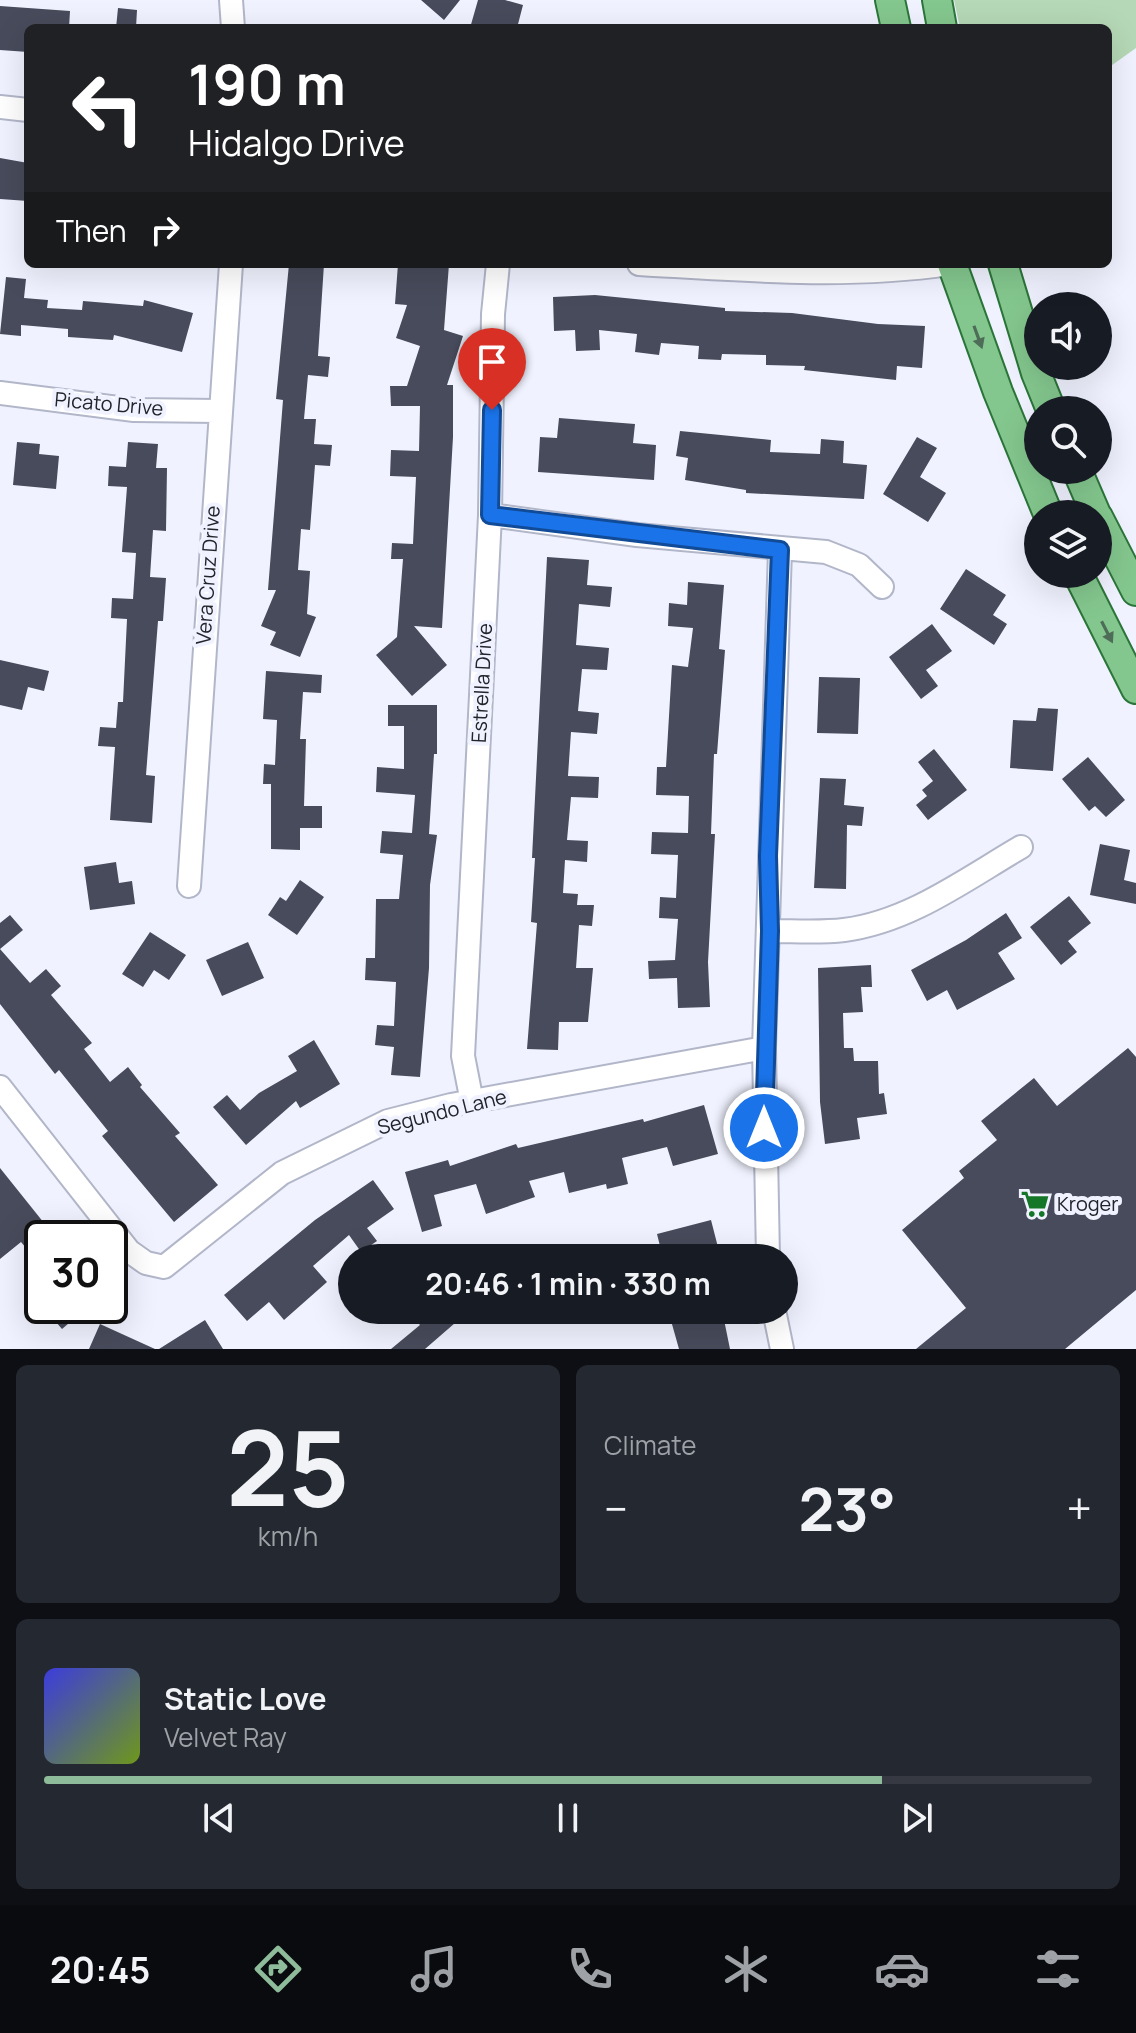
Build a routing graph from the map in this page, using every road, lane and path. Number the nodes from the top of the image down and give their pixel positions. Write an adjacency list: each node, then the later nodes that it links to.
1 (231, 0): 4 (street)
2 (890, 0): 5 (main road)
3 (937, 0): 6 (main road)
4 (233, 24)
5 (895, 24)
6 (941, 24)
7 (0, 107): 8 (street)
8 (24, 110)
9 (231, 268): 17 (street, Vera Cruz Drive)
10 (498, 268): 19 (street, Estrella Drive)
11 (709, 268): 12 (street)
12 (922, 268)
13 (952, 268): 18 (main road, one-way to 18)
14 (1004, 268): 16 (main road)
15 (0, 393): 17 (street, Picato Drive)
16 (1045, 396)
17 (218, 411): 27 (street, Vera Cruz Drive)
18 (1042, 500)
19 (490, 515): 21 (street); 31 (street, Estrella Drive)
20 (1112, 545): 24 (main road)
21 (780, 550): 22 (street); 28 (street)
22 (882, 587)
23 (1085, 588): 25 (main road, one-way to 25)
24 (1136, 591)
25 (1136, 689)
26 (1021, 847): 28 (street)
27 (189, 886)
28 (770, 931): 29 (street)
29 (764, 1048): 31 (street, Segundo Lane); 32 (street)
30 (0, 1087): 31 (street, Segundo Lane)
31 (472, 1102)
32 (768, 1244)
33 (777, 1324): 34 (street)
34 (782, 1349)

